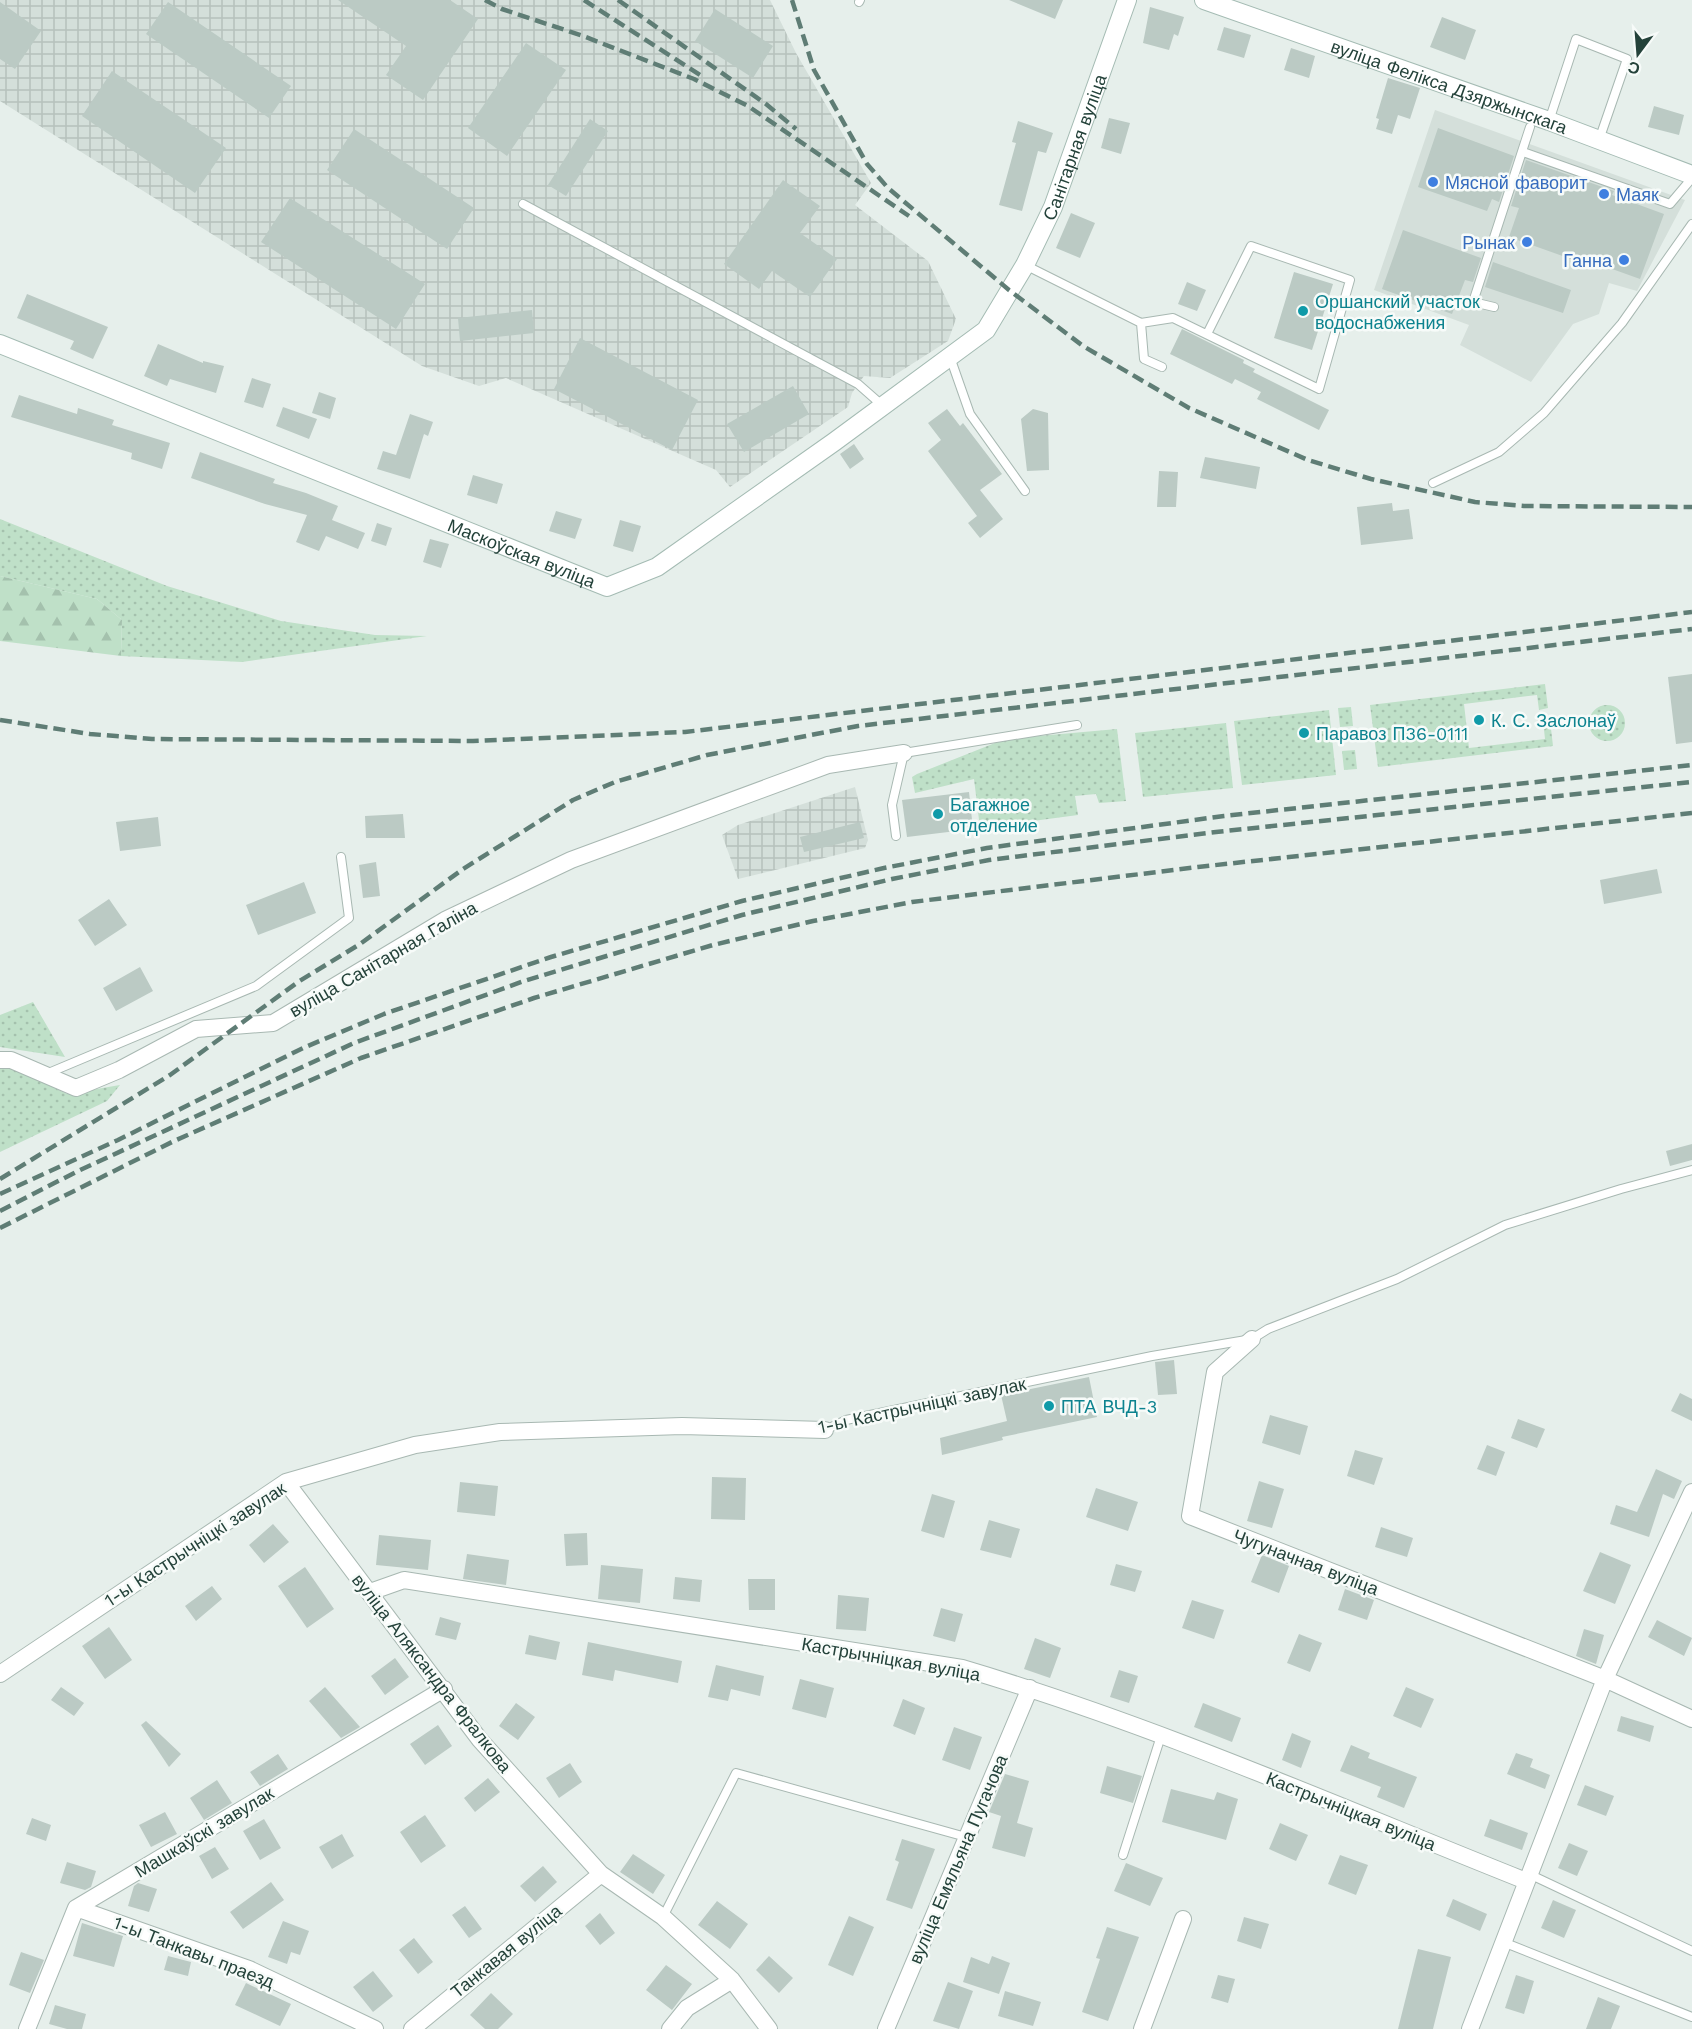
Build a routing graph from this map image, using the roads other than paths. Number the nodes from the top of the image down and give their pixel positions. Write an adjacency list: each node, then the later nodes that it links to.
1 (1127, 0): 10 (street, Санітарная вуліца)
2 (1204, 0): 3 (street, вуліца Фелікса Дзяржынскага)
3 (1549, 121): 5 (street, вуліца Фелікса Дзяржынскага); 5 (lane)
4 (1530, 127): 6 (lane)
5 (1599, 140): 7 (street, вуліца Фелікса Дзяржынскага)
6 (1523, 152): 7 (lane); 12 (lane)
7 (1692, 176)
8 (523, 204): 18 (lane)
9 (1692, 224): 19 (lane)
10 (1025, 265): 11 (street, Санітарная вуліца); 13 (lane)
11 (1009, 290): 16 (street, Маскоўская вуліца)
12 (1494, 307)
13 (1142, 323): 14 (lane); 17 (lane)
14 (1207, 334): 14 (lane)
15 (0, 344): 18 (street, Маскоўская вуліца)
16 (950, 357): 18 (street, Маскоўская вуліца); 20 (lane)
17 (1161, 367)
18 (883, 406)
19 (1433, 483)
20 (1025, 491)
21 (1077, 725): 22 (lane)
22 (904, 753): 23 (lane); 26 (street, вуліца Санітарная Галіна)
23 (896, 836)
24 (341, 857): 26 (lane)
25 (0, 1059): 26 (street, вуліца Санітарная Галіна)
26 (45, 1075)
27 (1692, 1170): 28 (lane, 1-ы Кастрычніцкі завулак)
28 (1252, 1340): 29 (lane, 1-ы Кастрычніцкі завулак); 34 (street, Чугуначная вуліца)
29 (825, 1430): 30 (street, 1-ы Кастрычніцкі завулак)
30 (285, 1482): 32 (street, вуліца Аляксандра Фралкова); 33 (street, 1-ы Кастрычніцкі завулак)
31 (1692, 1492): 34 (street)
32 (370, 1592): 35 (street, Кастрычніцкая вуліца); 36 (street, вуліца Аляксандра Фралкова)
33 (0, 1674)
34 (1605, 1679): 37 (street); 42 (street)
35 (1030, 1688): 38 (street, Кастрычніцкая вуліца); 39 (street, вуліца Емяльяна Пугачова)
36 (444, 1689): 41 (street, вуліца Аляксандра Фралкова); 43 (street, Машкаўскі завулак)
37 (1692, 1719)
38 (1161, 1736): 40 (lane); 42 (street, Кастрычніцкая вуліца)
39 (966, 1837): 44 (lane); 55 (street, вуліца Емяльяна Пугачова)
40 (1123, 1855)
41 (601, 1874): 44 (street, вуліца Аляксандра Фралкова); 52 (street, Танкавая вуліца)
42 (1528, 1877): 46 (street); 47 (lane)
43 (76, 1908): 50 (street); 51 (street, 1-ы Танкавы праезд)
44 (663, 1917): 48 (street, вуліца Аляксандра Фралкова)
45 (1183, 1919): 56 (street)
46 (1503, 1942): 49 (lane); 57 (street)
47 (1692, 1951)
48 (732, 1980): 53 (street); 54 (street, вуліца Аляксандра Фралкова)
49 (1692, 2017)
50 (27, 2029)
51 (375, 2029)
52 (412, 2029)
53 (670, 2029)
54 (769, 2029)
55 (886, 2029)
56 (1142, 2029)
57 (1470, 2029)

